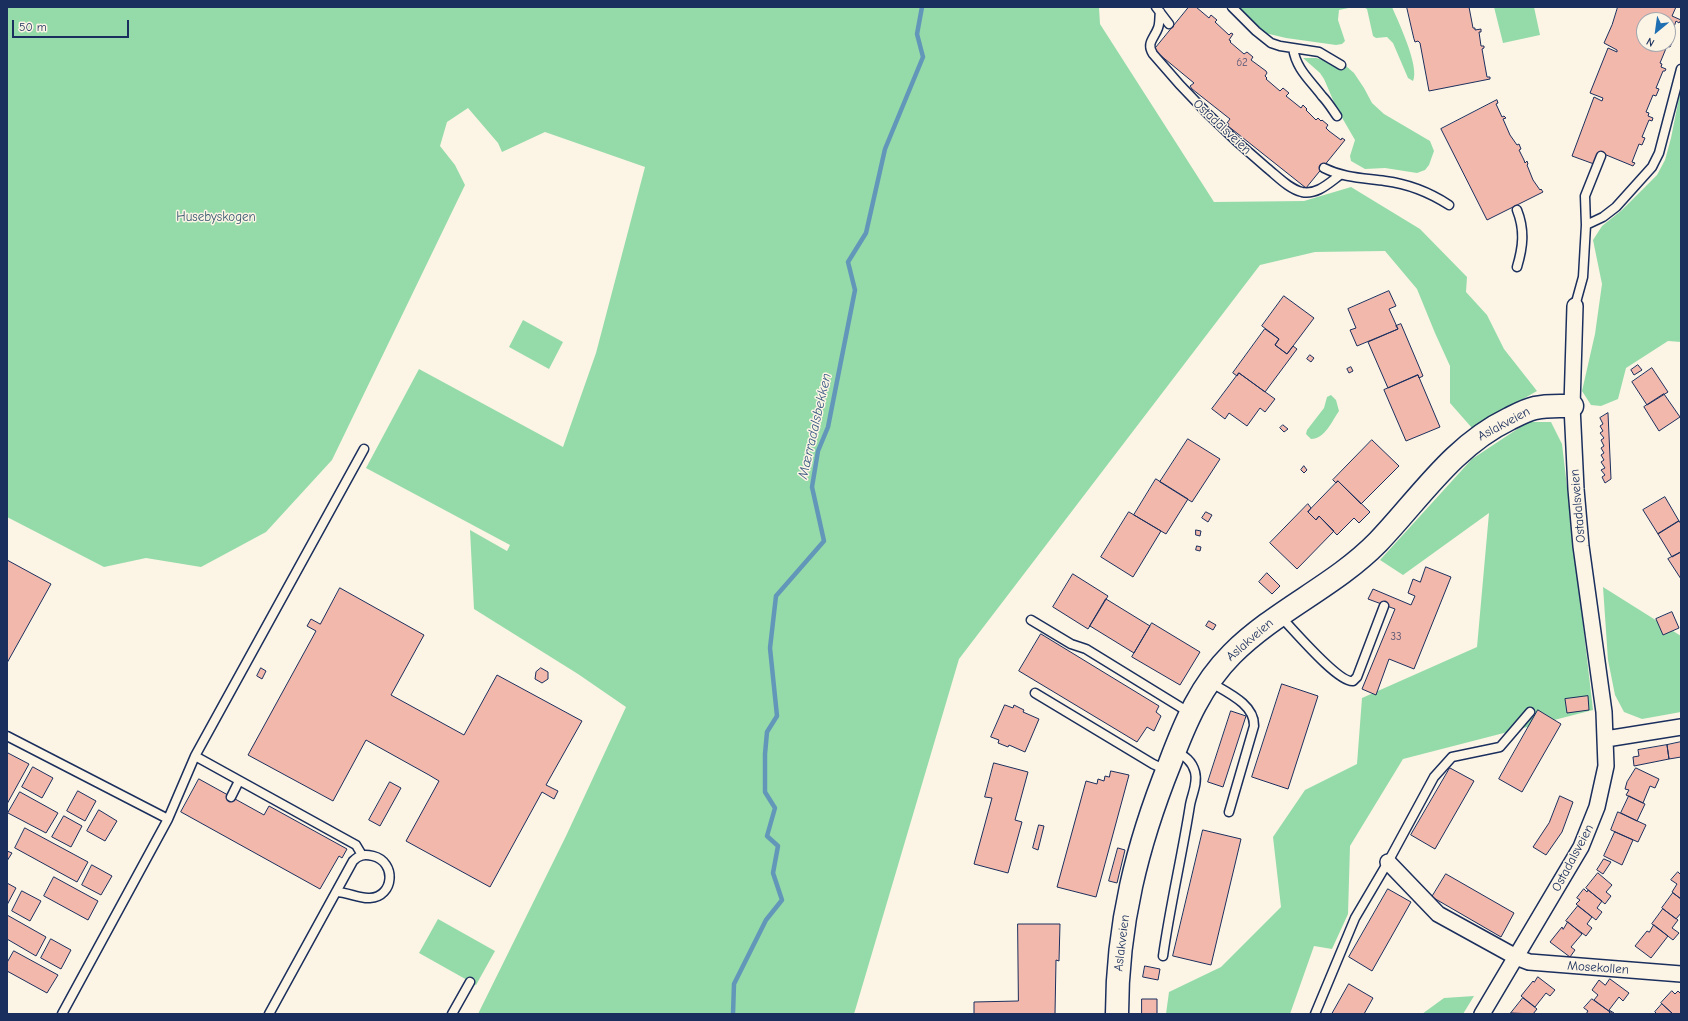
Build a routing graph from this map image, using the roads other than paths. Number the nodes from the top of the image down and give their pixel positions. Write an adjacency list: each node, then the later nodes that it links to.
1 (1232, 7): 4 (lane)
2 (1158, 10): 3 (lane); 10 (lane, Ostadalsveien)
3 (1169, 24)
4 (1293, 48): 5 (lane); 7 (lane)
5 (1341, 65)
6 (1681, 69): 13 (lane)
7 (1337, 116)
8 (1601, 156): 13 (lane, Ostadalsveien)
9 (1324, 168): 10 (lane)
10 (1340, 175): 11 (lane)
11 (1449, 205)
12 (1517, 210): 14 (lane)
13 (1586, 225): 15 (lane, Ostadalsveien)
14 (1516, 267)
15 (1575, 306): 16 (street, Ostadalsveien)
16 (1572, 406): 19 (street, Aslakveien); 27 (street, Ostadalsveien)
17 (364, 449): 29 (lane)
18 (1384, 606): 19 (lane)
19 (1279, 615): 21 (street, Aslakveien)
20 (1031, 620): 24 (lane)
21 (1209, 681): 24 (street, Aslakveien); 33 (lane)
22 (1035, 693): 30 (lane)
23 (1530, 712): 36 (lane)
24 (1190, 713): 28 (street, Aslakveien)
25 (1681, 727): 27 (street)
26 (7, 736): 34 (lane)
27 (1606, 739): 39 (street, Ostadalsveien)
28 (1174, 751): 30 (street, Aslakveien); 38 (lane)
29 (195, 756): 31 (lane); 34 (lane)
30 (1167, 771): 45 (street, Aslakveien)
31 (241, 783): 32 (lane); 35 (lane)
32 (231, 796)
33 (1229, 812)
34 (168, 819): 42 (lane)
35 (362, 855): 37 (lane); 37 (lane)
36 (1388, 862): 39 (street); 46 (lane)
37 (336, 892): 43 (lane)
38 (1163, 956)
39 (1516, 957): 40 (street, Mosekollen); 47 (street, Ostadalsveien)
40 (1681, 974)
41 (470, 982): 44 (lane)
42 (62, 1014)
43 (269, 1014)
44 (452, 1014)
45 (1117, 1014)
46 (1314, 1014)
47 (1482, 1014)

